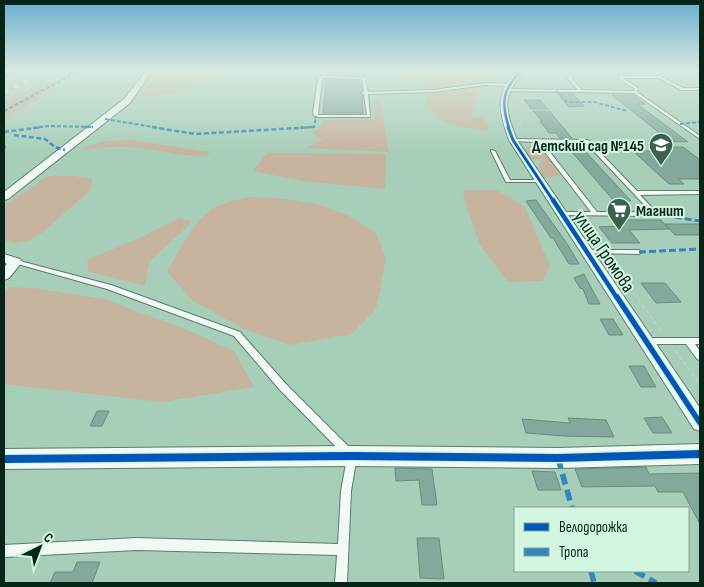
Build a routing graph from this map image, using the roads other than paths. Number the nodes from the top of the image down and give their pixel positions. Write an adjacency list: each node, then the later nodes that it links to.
1 (129, 98): 13 (street)
2 (317, 98): 3 (lane)
3 (365, 98)
4 (504, 98): 7 (street, улица Громова)
5 (645, 98): 6 (lane)
6 (700, 138)
7 (519, 140): 8 (lane); 10 (street, улица Громова)
8 (538, 140): 11 (lane); 15 (lane)
9 (493, 151): 10 (lane)
10 (540, 181): 14 (street, улица Громова)
11 (636, 193): 12 (lane); 15 (lane)
12 (700, 193)
13 (4, 197)
14 (562, 214): 15 (lane); 16 (street, улица Громова)
15 (595, 214)
16 (588, 252): 17 (lane); 20 (street, улица Громова)
17 (639, 252)
18 (10, 260): 19 (street); 26 (lane)
19 (4, 275)
20 (648, 341): 21 (lane); 24 (street, улица Громова)
21 (688, 341): 22 (lane); 23 (lane)
22 (700, 341)
23 (700, 357)
24 (700, 423)
25 (700, 454): 26 (street)
26 (352, 456): 27 (street); 28 (lane)
27 (4, 459)
28 (342, 550): 29 (lane); 30 (lane)
29 (4, 551)
30 (341, 583)

